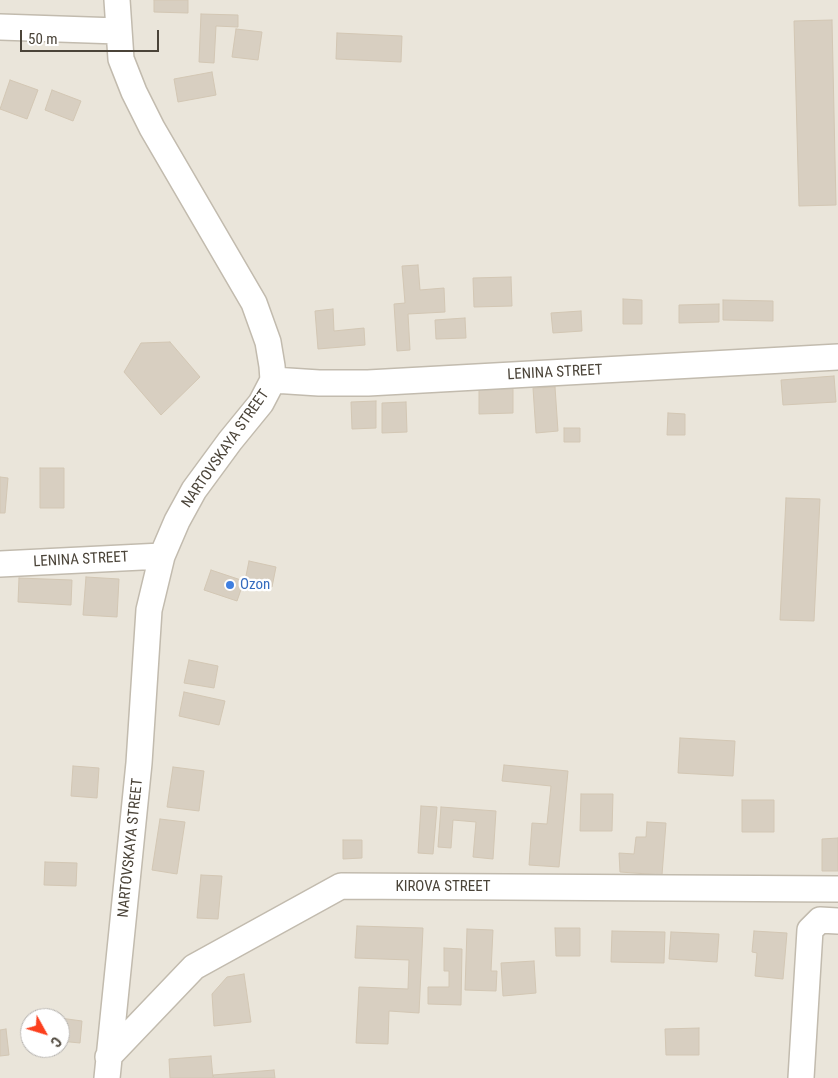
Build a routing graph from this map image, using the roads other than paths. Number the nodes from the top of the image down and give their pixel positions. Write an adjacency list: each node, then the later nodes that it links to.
1 (117, 0): 3 (street, NARTOVSKAYA STREET)
2 (0, 27): 3 (street)
3 (118, 31): 5 (street, NARTOVSKAYA STREET)
4 (838, 357): 5 (street, LENINA STREET)
5 (273, 380): 6 (street, NARTOVSKAYA STREET)
6 (162, 556): 7 (street, LENINA STREET); 10 (street, NARTOVSKAYA STREET)
7 (0, 564)
8 (838, 889): 10 (street, KIROVA STREET)
9 (838, 921): 11 (street)
10 (108, 1068)
11 (801, 1078)

